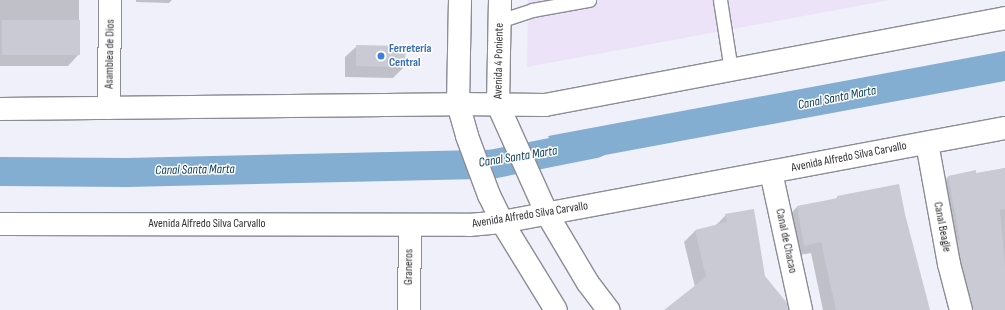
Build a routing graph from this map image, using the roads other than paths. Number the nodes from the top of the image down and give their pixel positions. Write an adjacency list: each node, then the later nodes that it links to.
1 (110, 0): 10 (street, Asamblea de Dios)
2 (460, 0): 8 (street)
3 (590, 0): 5 (lane)
4 (720, 0): 7 (lane)
5 (500, 11): 9 (street, Avenida 4 Poniente)
6 (1005, 18): 7 (street)
7 (731, 70): 9 (street)
8 (458, 104): 9 (street); 10 (street); 16 (street)
9 (498, 104): 15 (street, Avenida 4 Poniente)
10 (109, 108): 11 (street)
11 (0, 109)
12 (1005, 128): 13 (street, Avenida Alfredo Silva Carvallo)
13 (927, 143): 14 (street, Avenida Alfredo Silva Carvallo); 23 (street, Canal Beagle)
14 (771, 172): 15 (street, Avenida Alfredo Silva Carvallo); 22 (street, Canal de Chacao)
15 (547, 214): 16 (street, Avenida Alfredo Silva Carvallo); 21 (street, Avenida 4 Poniente)
16 (502, 222): 18 (street, Avenida Alfredo Silva Carvallo); 20 (street)
17 (0, 224): 18 (street, Avenida Alfredo Silva Carvallo)
18 (410, 225): 19 (street, Graneros)
19 (409, 310)
20 (556, 310)
21 (608, 310)
22 (801, 310)
23 (961, 310)

